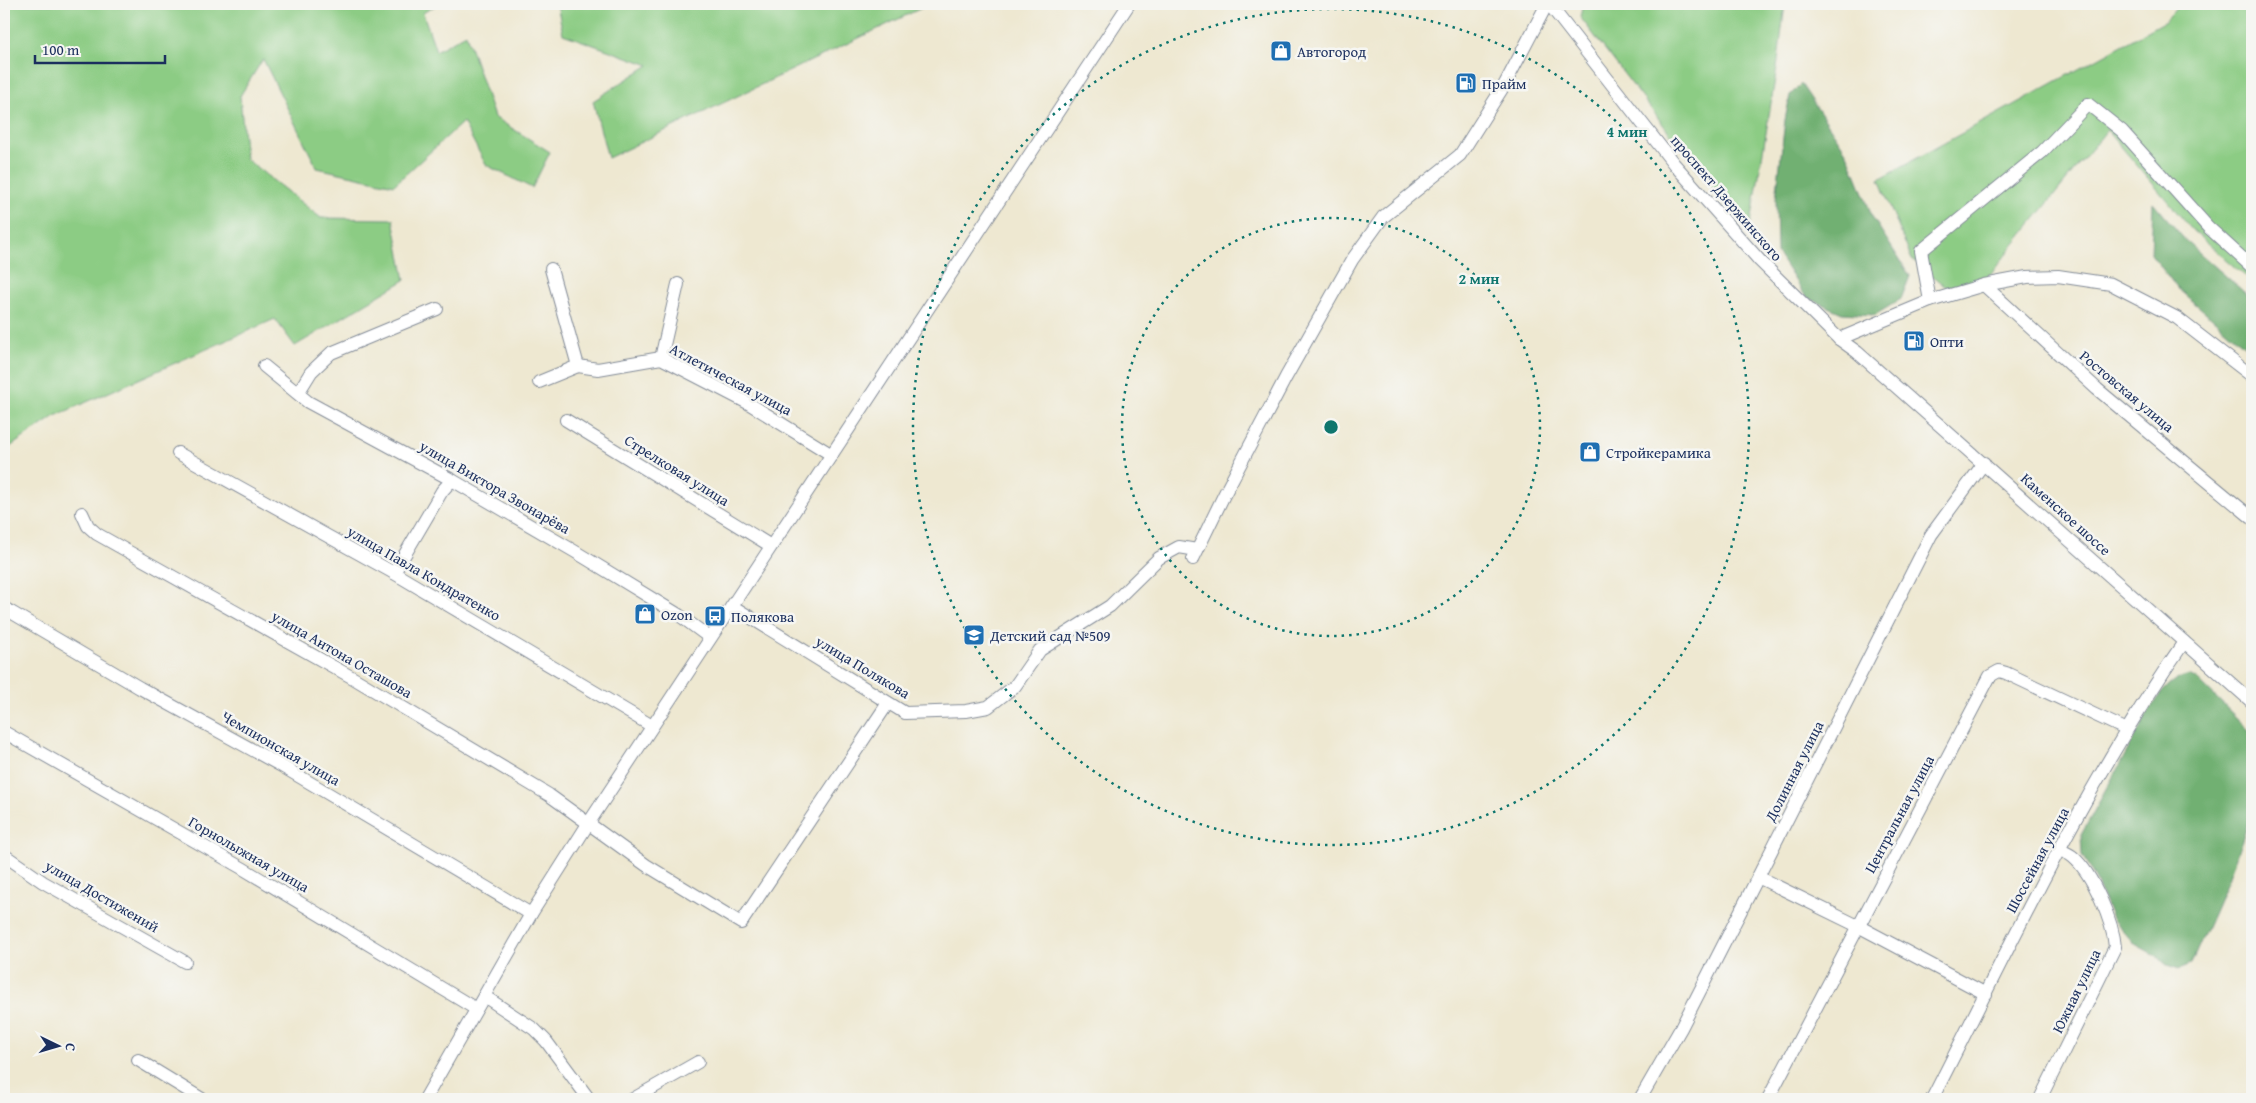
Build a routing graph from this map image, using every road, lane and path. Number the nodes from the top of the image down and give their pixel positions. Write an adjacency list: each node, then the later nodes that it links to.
1 (1129, 4): 19 (street)
2 (1548, 4): 9 (street, проспект Дзержинского); 31 (street, улица Полякова)
3 (2252, 267): 7 (street)
4 (551, 269): 13 (street)
5 (678, 284): 11 (street)
6 (1984, 285): 7 (street); 14 (street); 23 (street, Ростовская улица)
7 (1930, 301): 9 (street)
8 (437, 308): 16 (street)
9 (1839, 339): 10 (street, проспект Дзержинского)
10 (1858, 352): 20 (street, Каменское шоссе)
11 (661, 358): 13 (street, Атлетическая улица); 19 (street, Атлетическая улица)
12 (264, 366): 16 (street, улица Виктора Звонарёва)
13 (578, 366): 15 (street)
14 (2252, 376)
15 (539, 382)
16 (298, 393): 21 (street, улица Виктора Звонарёва)
17 (566, 420): 24 (street, Стрелковая улица)
18 (178, 453): 25 (street, улица Павла Кондратенко)
19 (832, 455): 24 (street)
20 (1984, 463): 29 (street, Каменское шоссе); 38 (street, Долинная улица)
21 (452, 480): 25 (street); 28 (street, улица Виктора Звонарёва)
22 (82, 514): 35 (street, улица Антона Осташова)
23 (2252, 518)
24 (771, 546): 26 (street)
25 (394, 574): 32 (street, улица Павла Кондратенко)
26 (732, 606): 28 (street); 31 (street, улица Полякова)
27 (8, 611): 39 (street, Чемпионская улица)
28 (710, 638): 32 (street)
29 (2184, 642): 30 (street, Каменское шоссе); 33 (street, Шоссейная улица)
30 (2252, 702)
31 (888, 703): 35 (street, улица Антона Осташова)
32 (652, 726): 35 (street)
33 (2126, 729): 36 (street, Шоссейная улица); 40 (street, Центральная улица)
34 (4, 732): 44 (street, Горнолыжная улица)
35 (588, 824): 39 (street)
36 (2060, 850): 42 (street, Шоссейная улица); 54 (street, Южная улица)
37 (4, 855): 41 (street, улица Достижений)
38 (1758, 877): 40 (street); 51 (street, Долинная улица)
39 (531, 914): 43 (street)
40 (1858, 926): 42 (street); 52 (street, Центральная улица)
41 (185, 962)
42 (1986, 994): 53 (street, Шоссейная улица)
43 (484, 996): 44 (street); 49 (street)
44 (476, 1009): 48 (street)
45 (138, 1060): 47 (street)
46 (698, 1062): 50 (street)
47 (202, 1099)
48 (425, 1099)
49 (588, 1099)
50 (634, 1099)
51 (1640, 1099)
52 (1768, 1099)
53 (1932, 1099)
54 (2040, 1099)

